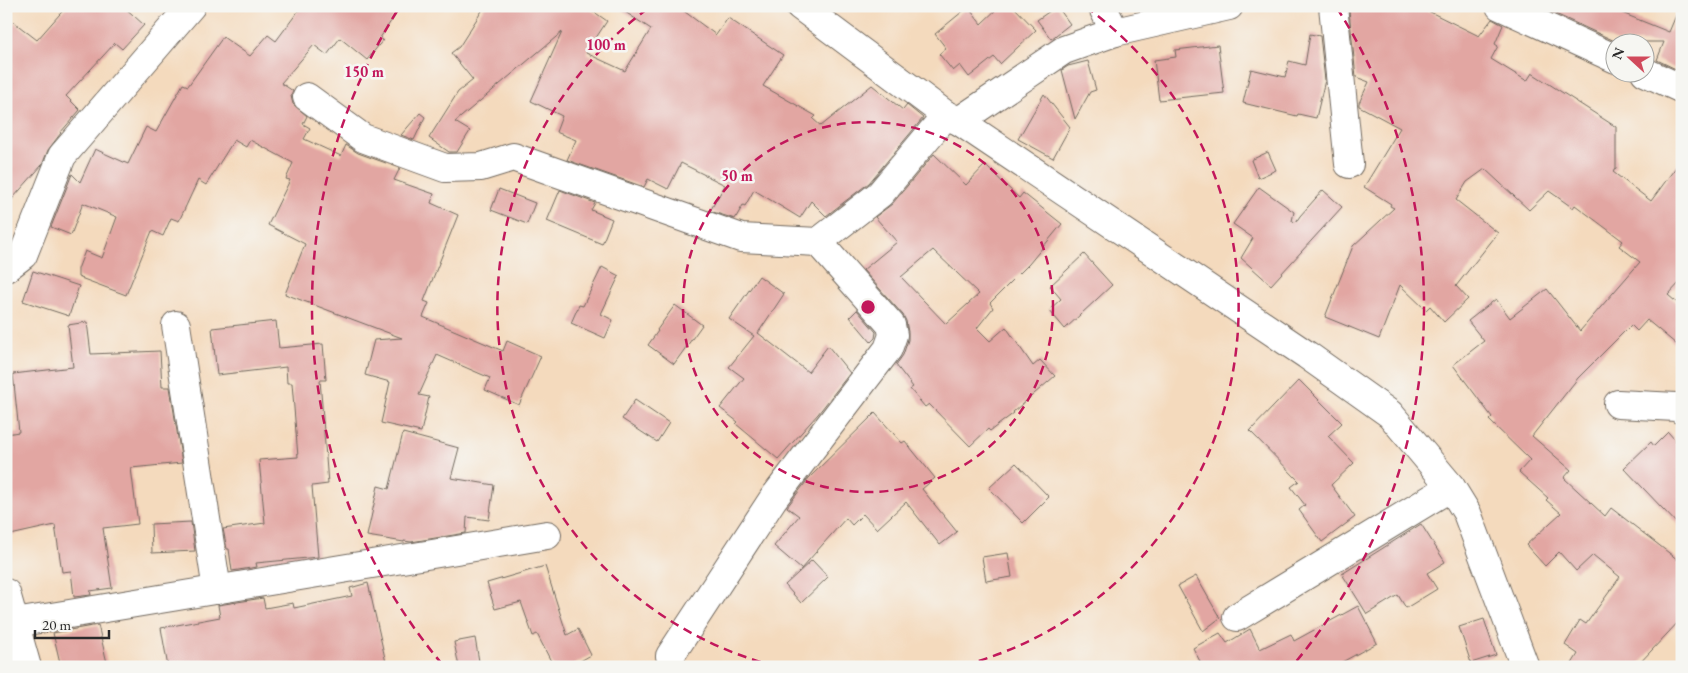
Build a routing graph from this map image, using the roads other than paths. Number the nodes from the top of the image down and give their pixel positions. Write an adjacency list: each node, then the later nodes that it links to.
1 (800, 6): 12 (street)
2 (1102, 6): 7 (street)
3 (1229, 6): 7 (street)
4 (1333, 6): 13 (street)
5 (1500, 6): 8 (street)
6 (177, 11): 15 (street)
7 (1115, 32): 12 (street)
8 (1606, 54)
9 (1656, 77): 10 (street)
10 (1682, 89)
11 (307, 97): 14 (street)
12 (952, 118): 14 (street); 19 (street)
13 (1349, 164)
14 (818, 242): 25 (street)
15 (6, 268)
16 (176, 325): 21 (street)
17 (1618, 404): 18 (street)
18 (1682, 410)
19 (1451, 487): 23 (street); 27 (street)
20 (547, 535): 21 (street)
21 (217, 590): 24 (street)
22 (6, 593): 24 (street)
23 (1237, 617)
24 (15, 623): 26 (street)
25 (670, 656)
26 (27, 667)
27 (1525, 667)

